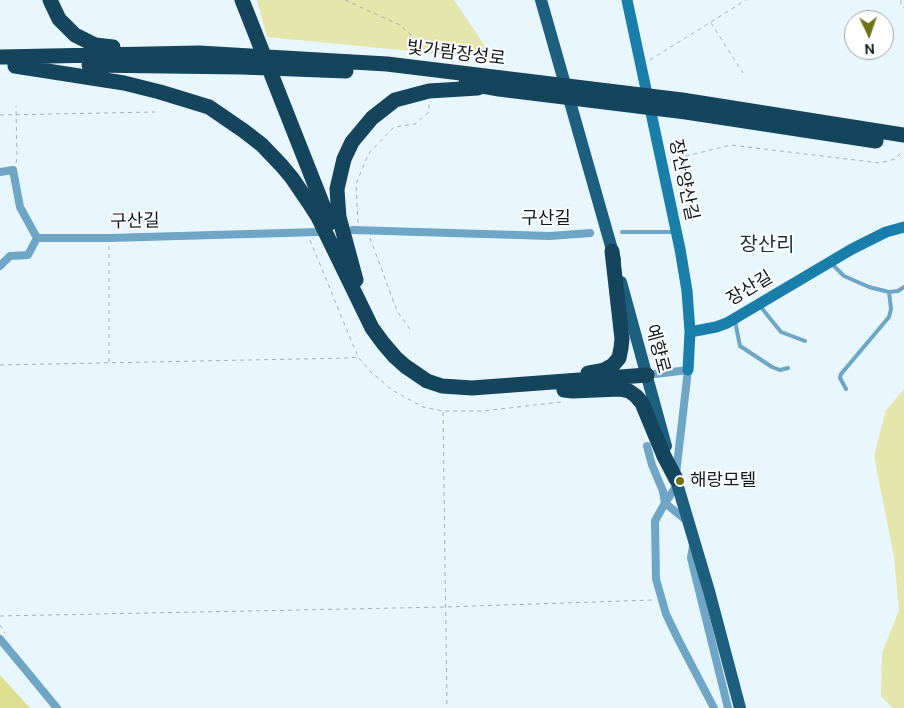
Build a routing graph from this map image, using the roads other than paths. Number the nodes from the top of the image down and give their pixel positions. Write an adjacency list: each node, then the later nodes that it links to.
1 (50, 0): 5 (highway)
2 (242, 0): 27 (highway)
3 (541, 0): 21 (main road, 예향로)
4 (627, 0): 18 (street, 장산양산길)
5 (199, 53): 6 (highway, 빛가람장성로); 7 (highway, 빛가람장성로)
6 (0, 57)
7 (259, 62): 8 (highway, 빛가람장성로); 9 (highway, 빛가람장성로)
8 (8, 66): 27 (highway)
9 (493, 84): 10 (highway, 빛가람장성로); 27 (highway)
10 (684, 106): 11 (highway, 빛가람장성로); 12 (highway, 빛가람장성로)
11 (904, 135)
12 (903, 149)
13 (0, 172): 20 (street)
14 (904, 227): 22 (street, 장산길)
15 (360, 230): 19 (street, 구산길)
16 (319, 232): 20 (street, 구산길)
17 (622, 232): 18 (lane)
18 (676, 232): 29 (street, 장산양산길)
19 (590, 233)
20 (37, 238): 23 (street)
21 (612, 250): 33 (main road, 예향로); 34 (highway)
22 (829, 262): 25 (lane); 26 (street, 장산길)
23 (0, 266)
24 (904, 287): 25 (lane)
25 (889, 292): 35 (lane)
26 (758, 304): 28 (street, 장산길); 30 (lane)
27 (365, 312): 34 (highway)
28 (735, 318): 29 (street, 장산길); 31 (lane)
29 (690, 332): 32 (street, 장산양산길)
30 (805, 341)
31 (788, 368)
32 (688, 370): 33 (street); 37 (street)
33 (647, 375): 34 (highway); 37 (main road, 예향로)
34 (525, 385): 37 (highway)
35 (846, 389)
36 (647, 446): 38 (street)
37 (676, 482): 38 (street); 39 (main road, 예향로)
38 (665, 503): 39 (street); 43 (street)
39 (689, 523): 40 (main road, 예향로)
40 (694, 542): 44 (street); 45 (main road, 예향로)
41 (0, 639): 42 (street)
42 (57, 708)
43 (714, 708)
44 (728, 708)
45 (740, 708)

